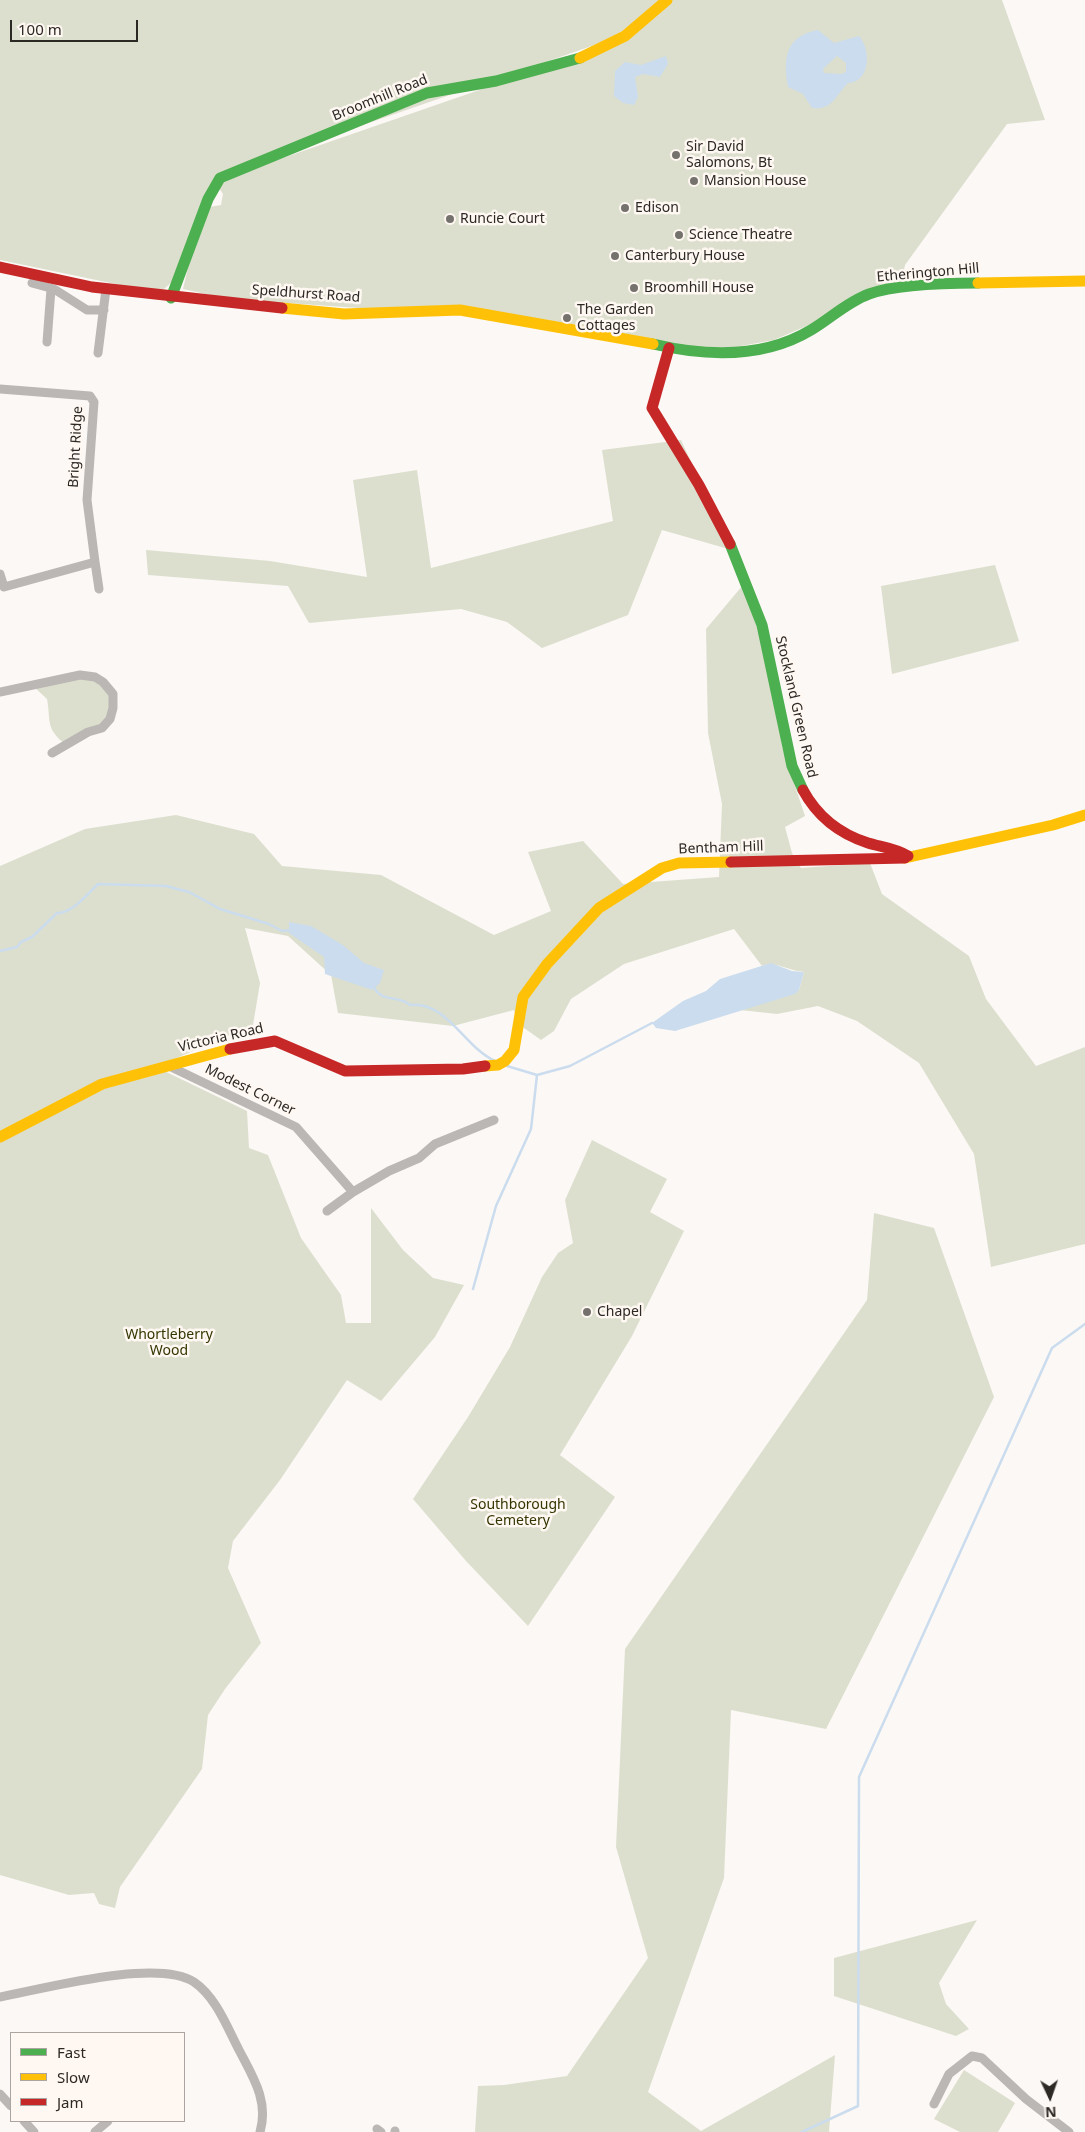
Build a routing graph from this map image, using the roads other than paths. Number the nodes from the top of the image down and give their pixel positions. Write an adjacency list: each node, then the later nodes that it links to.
1 (667, 0): 7 (street, Broomhill Road)
2 (0, 267): 6 (street, Speldhurst Road)
3 (1085, 281): 10 (street, Etherington Hill)
4 (32, 283): 5 (street)
5 (51, 289): 8 (street); 9 (street)
6 (106, 289): 7 (street, Speldhurst Road); 8 (street)
7 (171, 298): 10 (street, Speldhurst Road)
8 (104, 310): 11 (street)
9 (47, 342)
10 (669, 348): 19 (street, Stockland Green Road)
11 (98, 353)
12 (0, 389): 13 (street, Bright Ridge)
13 (95, 562): 14 (street); 15 (street)
14 (0, 574)
15 (99, 590)
16 (0, 692): 17 (street)
17 (52, 753)
18 (1085, 815): 19 (street)
19 (910, 858): 21 (street, Bentham Hill)
20 (169, 1066): 21 (street, Victoria Road); 23 (street, Victoria Road); 24 (street, Modest Corner)
21 (488, 1068)
22 (494, 1120): 24 (street)
23 (0, 1137)
24 (353, 1192): 25 (street)
25 (328, 1211)
26 (0, 1997): 34 (street)
27 (0, 2094): 29 (street)
28 (934, 2104): 35 (street)
29 (10, 2105)
30 (25, 2122): 32 (street)
31 (107, 2122): 33 (street)
32 (34, 2132)
33 (95, 2132)
34 (260, 2132)
35 (1069, 2132)

